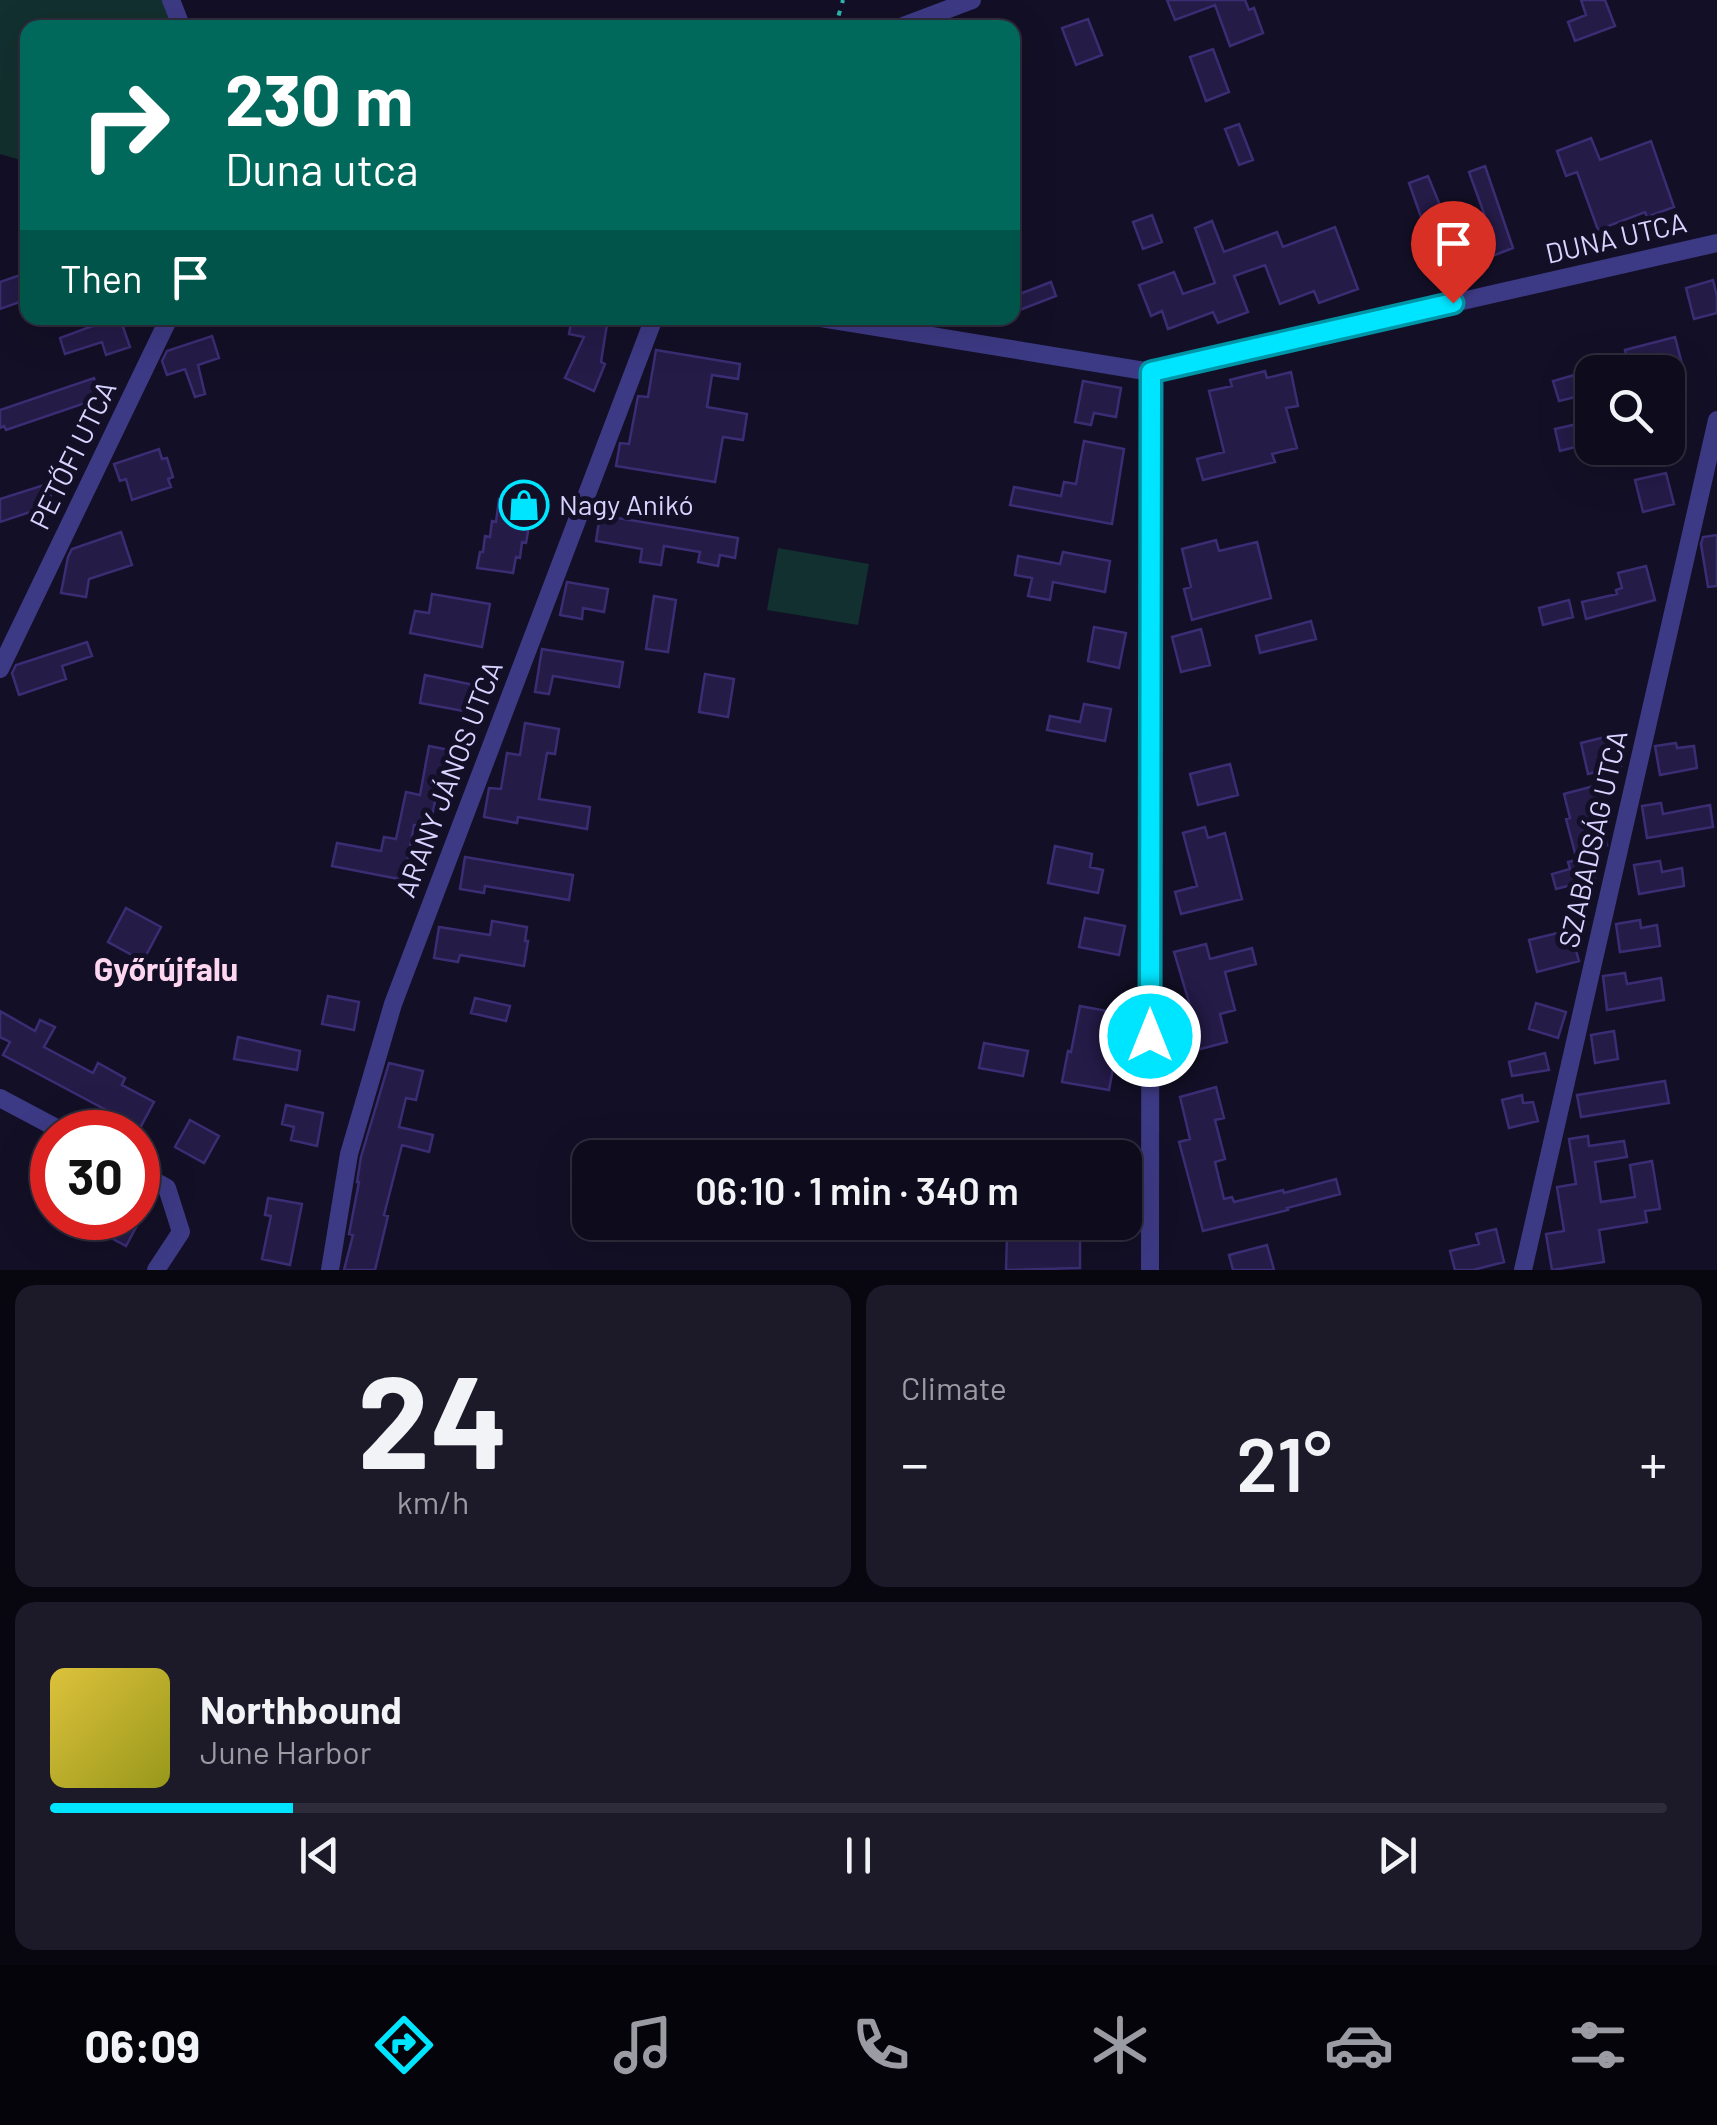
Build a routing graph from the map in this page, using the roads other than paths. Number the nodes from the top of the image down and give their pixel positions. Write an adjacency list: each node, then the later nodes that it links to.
1 (972, 0): 2 (street)
2 (919, 20)
3 (1717, 243): 7 (street, DUNA UTCA)
4 (166, 325): 9 (street, PETŐFI UTCA)
5 (651, 325): 14 (street, ARANY JÁNOS UTCA)
6 (865, 325): 7 (street, DUNA UTCA)
7 (1151, 372): 15 (street)
8 (1717, 420): 16 (street, SZABADSÁG UTCA)
9 (0, 670)
10 (0, 1098): 11 (street)
11 (30, 1114)
12 (160, 1185): 13 (street)
13 (156, 1270)
14 (330, 1270)
15 (1150, 1270)
16 (1523, 1270)

